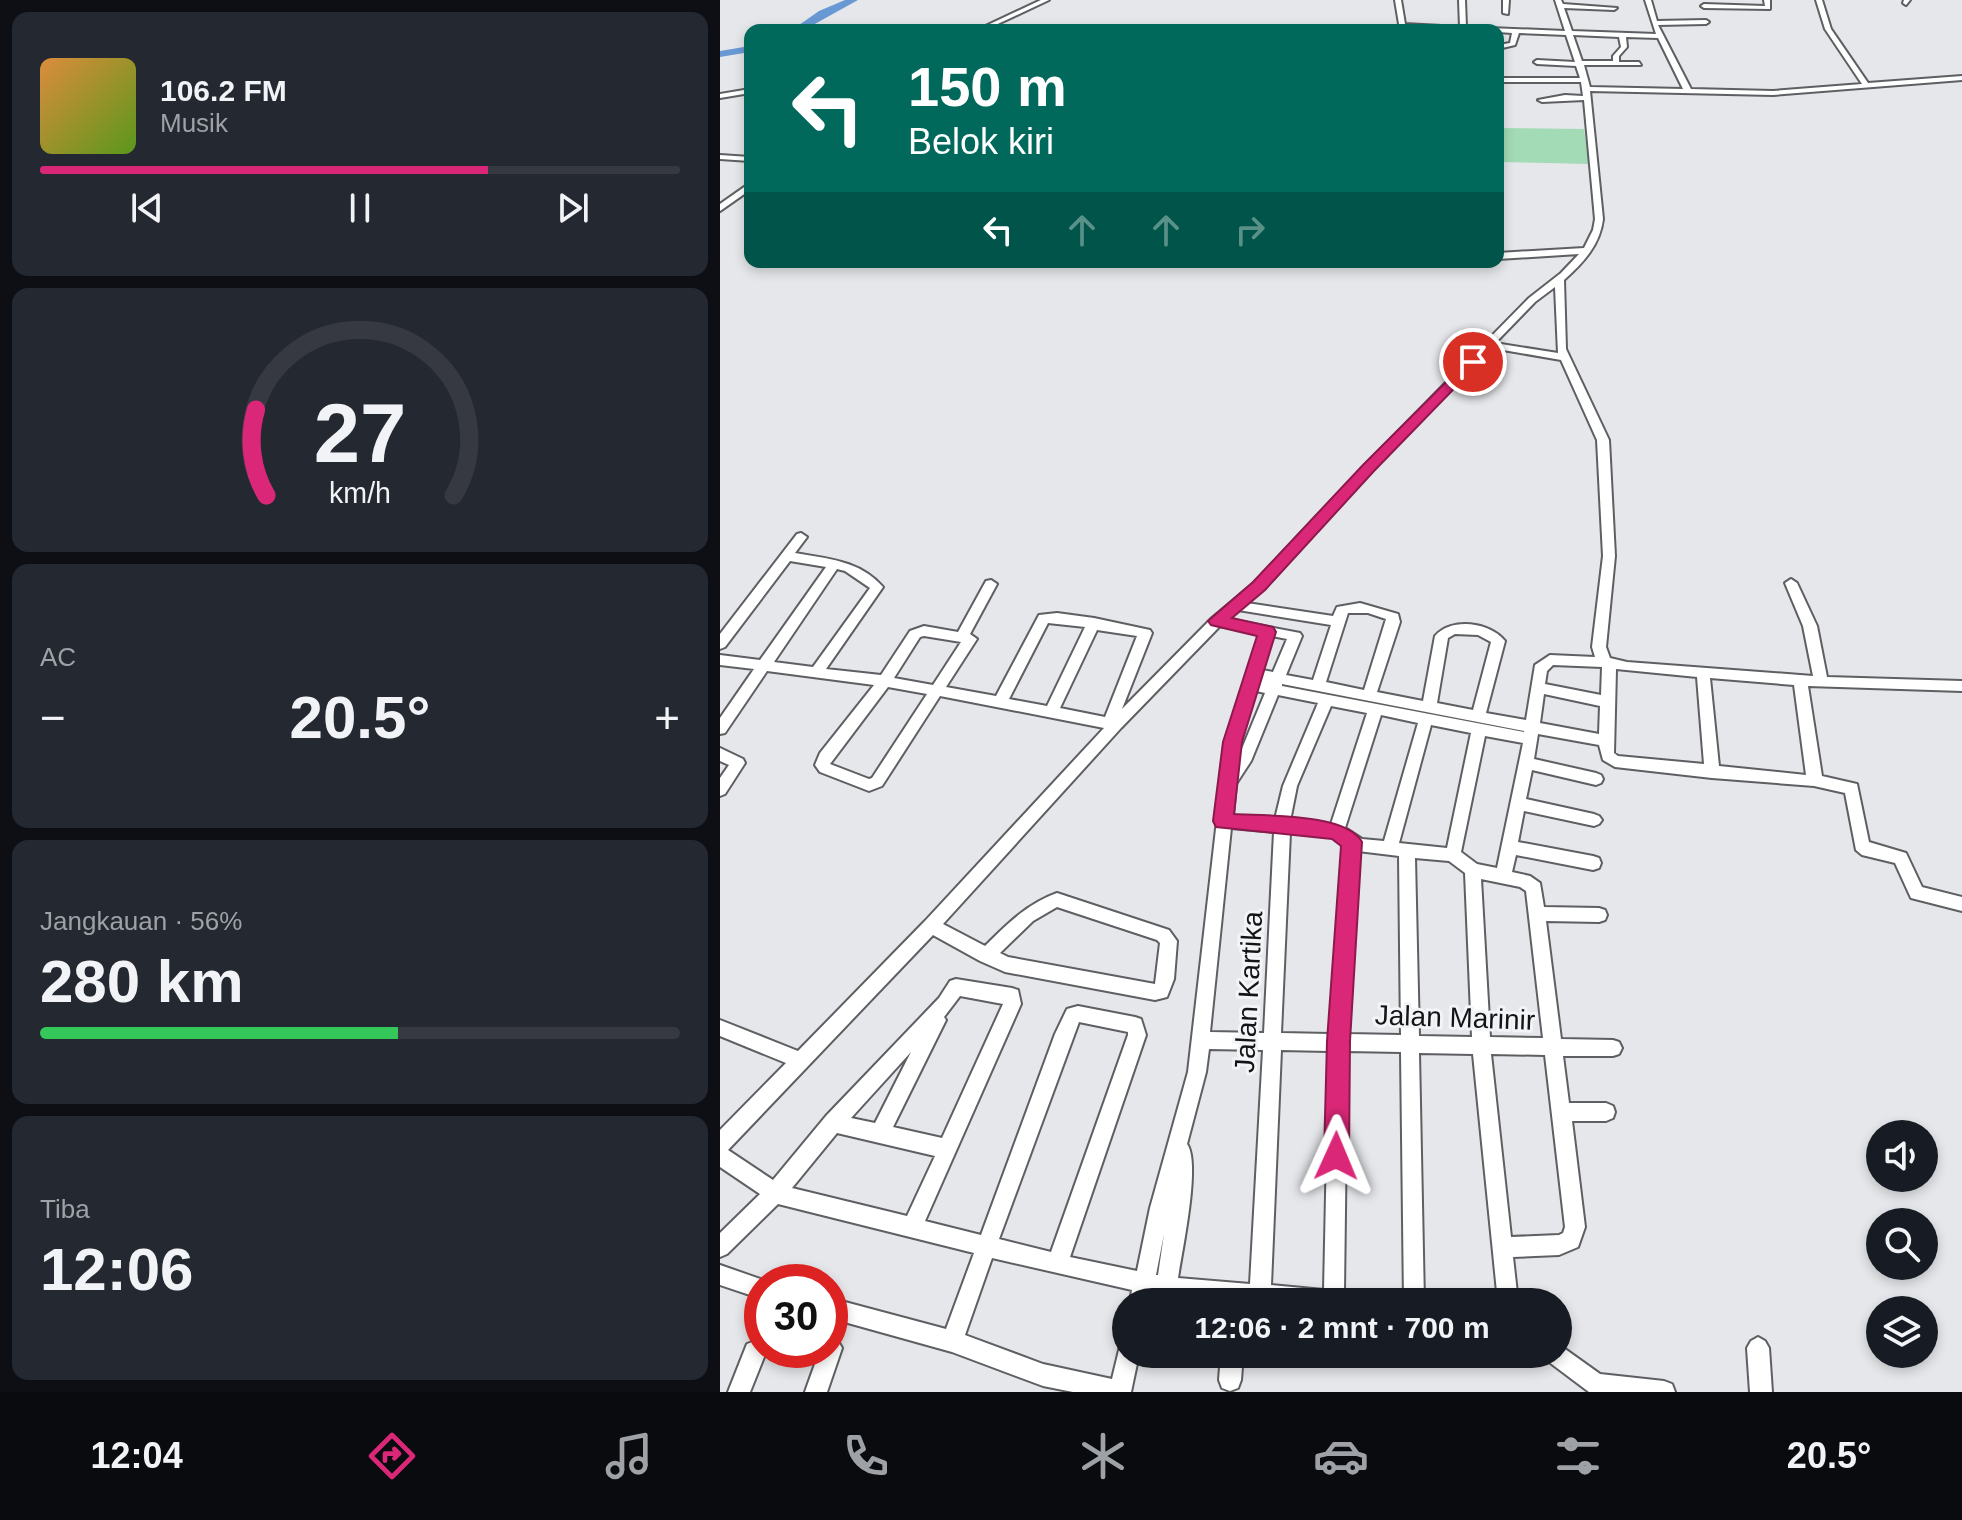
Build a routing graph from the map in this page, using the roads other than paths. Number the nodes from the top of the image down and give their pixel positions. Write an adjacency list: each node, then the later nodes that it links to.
1 (1046, 0): 15 (street)
2 (1398, 0): 16 (street)
3 (1462, 0): 17 (street)
4 (1506, 0): 11 (street)
5 (1648, 0): 14 (street)
6 (1767, 0): 9 (street)
7 (1819, 0): 34 (street)
8 (1559, 3): 10 (street); 12 (street)
9 (1703, 3): 14 (street)
10 (1614, 8)
11 (1506, 13)
12 (1563, 15): 13 (street); 21 (street)
13 (1592, 15)
14 (1654, 23): 24 (street)
15 (993, 24)
16 (1401, 24)
17 (1463, 24)
18 (1596, 24): 22 (street)
19 (1504, 30): 20 (street)
20 (1516, 31): 21 (street); 25 (street)
21 (1569, 33): 22 (street); 27 (street)
22 (1602, 35): 23 (street)
23 (1622, 35): 24 (street); 28 (street)
24 (1661, 36): 36 (street)
25 (1504, 46)
26 (1537, 62): 27 (street)
27 (1581, 63): 28 (street); 33 (street)
28 (1616, 63): 29 (street)
29 (1639, 64)
30 (1621, 78): 35 (street)
31 (1962, 78): 34 (street)
32 (1504, 80): 33 (street)
33 (1585, 80): 38 (street)
34 (1866, 85): 36 (street)
35 (1625, 90): 36 (street); 38 (street)
36 (1688, 91)
37 (744, 92): 39 (street)
38 (1587, 94): 40 (street); 45 (street)
39 (720, 96)
40 (1542, 100)
41 (720, 157): 42 (street)
42 (744, 159)
43 (744, 190): 44 (street)
44 (720, 208)
45 (1585, 251): 46 (street); 47 (street)
46 (1504, 256)
47 (1560, 281): 48 (street); 49 (street)
48 (1564, 357): 49 (street); 64 (street)
49 (1473, 362): 55 (street)
50 (801, 537): 51 (street)
51 (787, 556): 52 (street); 61 (street)
52 (835, 563): 63 (street); 65 (street)
53 (1791, 583): 70 (street)
54 (991, 584): 60 (street)
55 (1239, 606): 56 (street); 57 (street)
56 (1217, 621): 59 (street); 82 (street)
57 (1340, 622): 75 (street, Jalan Kartika); 77 (street)
58 (1094, 623): 76 (street); 79 (street); 82 (street)
59 (1267, 632): 67 (street); 71 (street)
60 (963, 635): 68 (street); 74 (street)
61 (720, 644)
62 (720, 660): 63 (street)
63 (763, 663): 65 (street); 83 (street)
64 (1606, 663): 66 (street); 73 (street); 78 (street)
65 (818, 670): 68 (street)
66 (1703, 673): 69 (street); 88 (street)
67 (1253, 679): 71 (street); 91 (street)
68 (885, 681): 74 (street); 74 (street)
69 (1800, 681): 70 (street); 90 (street)
70 (1821, 682): 72 (street)
71 (1275, 684): 75 (street); 91 (street)
72 (1962, 686)
73 (1537, 688): 78 (street); 84 (street)
74 (939, 690): 76 (street)
75 (1322, 693): 77 (street); 96 (street, Jalan Kartika)
76 (1000, 702): 79 (street)
77 (1372, 702): 80 (street); 97 (street)
78 (1609, 702): 85 (street)
79 (1051, 712): 82 (street)
80 (1427, 713): 81 (street); 81 (street); 99 (street)
81 (1478, 723): 84 (street); 100 (street)
82 (1112, 724): 107 (street)
83 (720, 729)
84 (1531, 733): 85 (street); 87 (street)
85 (1606, 741): 88 (street)
86 (720, 754): 92 (street)
87 (1526, 763): 89 (street); 93 (street)
88 (1712, 772): 90 (street)
89 (1596, 779)
90 (1814, 780): 104 (street)
91 (1230, 781): 95 (street)
92 (720, 790)
93 (1519, 804): 94 (street); 98 (street)
94 (1594, 820)
95 (1223, 821): 96 (street); 111 (street)
96 (1282, 827): 97 (street); 112 (street, Jalan Kartika)
97 (1344, 836): 99 (street); 113 (street)
98 (1510, 847): 101 (street); 103 (street)
99 (1398, 848): 100 (street); 114 (street)
100 (1453, 855): 102 (street)
101 (1593, 863)
102 (1473, 870): 103 (street); 115 (street)
103 (1503, 878): 105 (street)
104 (1962, 904)
105 (1539, 914): 106 (street); 116 (street)
106 (1599, 915)
107 (931, 926): 108 (street); 118 (street)
108 (986, 956): 108 (street)
109 (945, 1004): 121 (street); 122 (street); 125 (street)
110 (720, 1028): 118 (street)
111 (1199, 1040): 112 (street, Jalan Marinir); 123 (street)
112 (1272, 1040): 113 (street, Jalan Marinir); 140 (street, Jalan Kartika)
113 (1338, 1041): 114 (street, Jalan Marinir); 141 (street)
114 (1408, 1045): 115 (street, Jalan Marinir); 142 (street)
115 (1480, 1045): 116 (street, Jalan Marinir); 131 (street)
116 (1553, 1048): 117 (street, Jalan Marinir); 119 (street)
117 (1613, 1048)
118 (801, 1061): 124 (street)
119 (1561, 1112): 120 (street); 131 (street)
120 (1606, 1112)
121 (833, 1123): 122 (street); 127 (street)
122 (880, 1134): 125 (street)
123 (1182, 1135): 135 (street); 137 (street)
124 (720, 1144)
125 (947, 1149): 128 (street)
126 (720, 1156): 127 (street)
127 (775, 1193): 128 (street); 130 (street)
128 (912, 1228): 129 (street)
129 (989, 1245): 132 (street); 132 (street); 145 (street)
130 (720, 1247)
131 (1502, 1247): 143 (street)
132 (1057, 1264): 136 (street)
133 (720, 1275): 134 (street)
134 (744, 1283)
135 (1166, 1287): 138 (street); 139 (street)
136 (1129, 1288)
137 (1142, 1288)
138 (1161, 1288)
139 (1173, 1288)
140 (1260, 1288)
141 (1340, 1288)
142 (1414, 1288)
143 (1506, 1288)
144 (848, 1313): 145 (street)
145 (952, 1341): 156 (street)
146 (1758, 1348): 158 (street)
147 (1572, 1367): 153 (street)
148 (749, 1368): 154 (street)
149 (824, 1368): 155 (street)
150 (1125, 1368): 156 (street)
151 (1231, 1368): 152 (street)
152 (1230, 1380)
153 (1595, 1388): 157 (street)
154 (739, 1392)
155 (816, 1392)
156 (1120, 1392)
157 (1664, 1392)
158 (1761, 1392)

